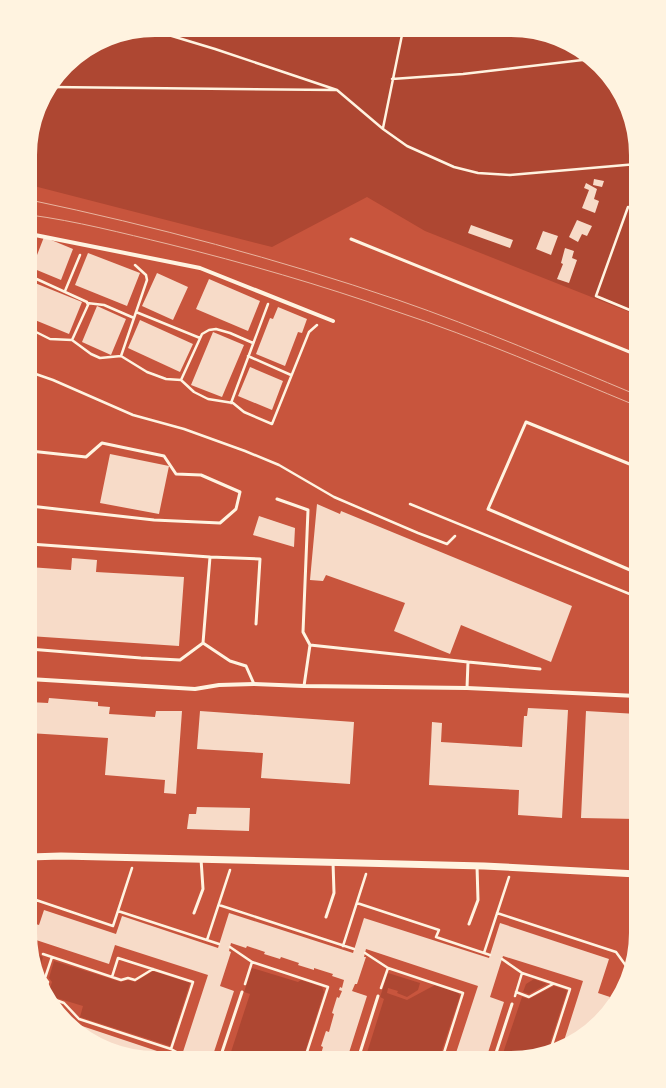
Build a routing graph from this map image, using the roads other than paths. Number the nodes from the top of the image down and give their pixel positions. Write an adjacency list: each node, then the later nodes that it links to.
1 (36, 235): 3 (street)
2 (351, 239): 4 (lane)
3 (333, 321)
4 (630, 352)
5 (36, 452): 8 (lane)
6 (630, 464): 11 (lane)
7 (277, 499): 14 (lane)
8 (36, 507)
9 (36, 544): 10 (lane)
10 (210, 557): 12 (lane); 13 (lane)
11 (630, 570)
12 (256, 624)
13 (203, 643): 15 (lane); 19 (lane)
14 (310, 645): 16 (lane); 20 (lane)
15 (36, 650)
16 (468, 662): 17 (lane); 21 (lane)
17 (540, 669)
18 (36, 679): 19 (street)
19 (254, 684): 20 (street)
20 (304, 686): 21 (street)
21 (466, 688): 22 (street)
22 (630, 696)
23 (36, 857): 24 (street)
24 (201, 859): 25 (street); 28 (lane)
25 (333, 862): 26 (street); 29 (lane)
26 (477, 866): 27 (street); 30 (lane)
27 (630, 874)
28 (194, 914)
29 (326, 917)
30 (469, 924)
31 (242, 992): 34 (lane)
32 (378, 996): 35 (lane)
33 (512, 1004): 36 (lane)
34 (222, 1052)
35 (360, 1052)
36 (496, 1052)

